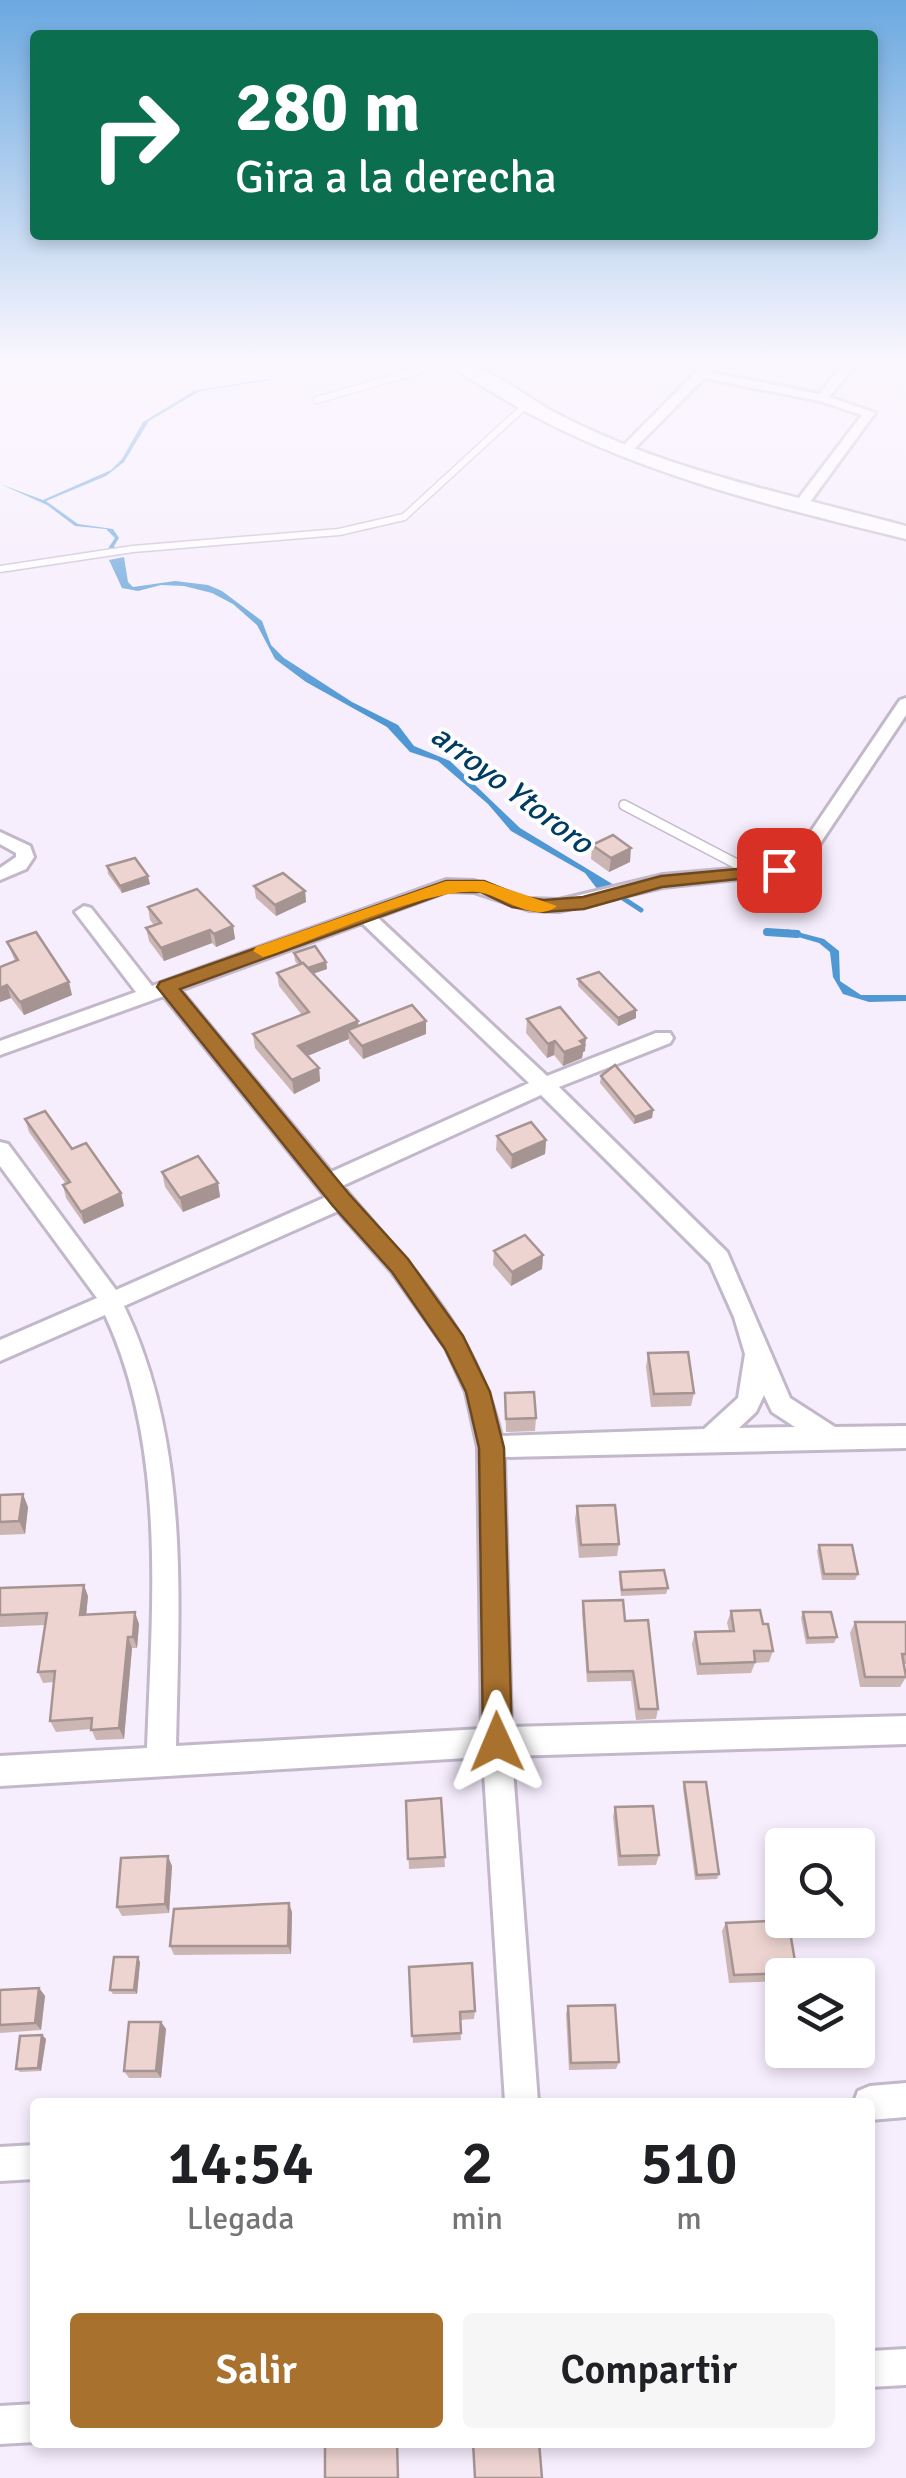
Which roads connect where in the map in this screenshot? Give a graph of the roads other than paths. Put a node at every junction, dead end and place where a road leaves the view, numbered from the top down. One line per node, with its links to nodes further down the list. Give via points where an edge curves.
1 (445, 480): 6 (lane, via 390,523)
2 (724, 480): 4 (main road)
3 (819, 480): 4 (street)
4 (802, 503): 5 (main road)
5 (906, 533)
6 (0, 569)
7 (906, 704): 10 (street, via 794,868)
8 (624, 804): 10 (lane)
9 (0, 837): 11 (street, via 25,857)
10 (752, 872): 13 (street, via 661,881 544,906 464,884)
11 (0, 875)
12 (84, 912): 14 (street)
13 (363, 914): 14 (street); 17 (street)
14 (157, 991): 16 (street); 19 (street)
15 (663, 1038): 17 (street)
16 (0, 1048)
17 (542, 1086): 19 (street); 22 (street, via 719,1258)
18 (0, 1150): 20 (street)
19 (334, 1192): 20 (street); 26 (street, via 400,1266 455,1343 478,1392)
20 (110, 1299): 21 (street); 29 (street, via 146,1387 161,1485)
21 (0, 1351)
22 (756, 1354): 23 (street, via 782,1406); 25 (street, via 747,1406)
23 (830, 1437): 24 (street); 25 (street)
24 (906, 1437)
25 (710, 1439): 26 (street)
26 (492, 1448): 28 (street)
27 (906, 1730): 28 (street)
28 (497, 1742): 29 (street); 31 (street)
29 (160, 1764): 30 (street)
30 (0, 1771)
31 (521, 2098)
32 (906, 2100): 33 (street)
33 (875, 2103)
34 (30, 2162): 35 (street)
35 (0, 2164)
36 (906, 2367): 37 (street)
37 (875, 2369)
38 (30, 2423): 39 (street)
39 (0, 2426)

